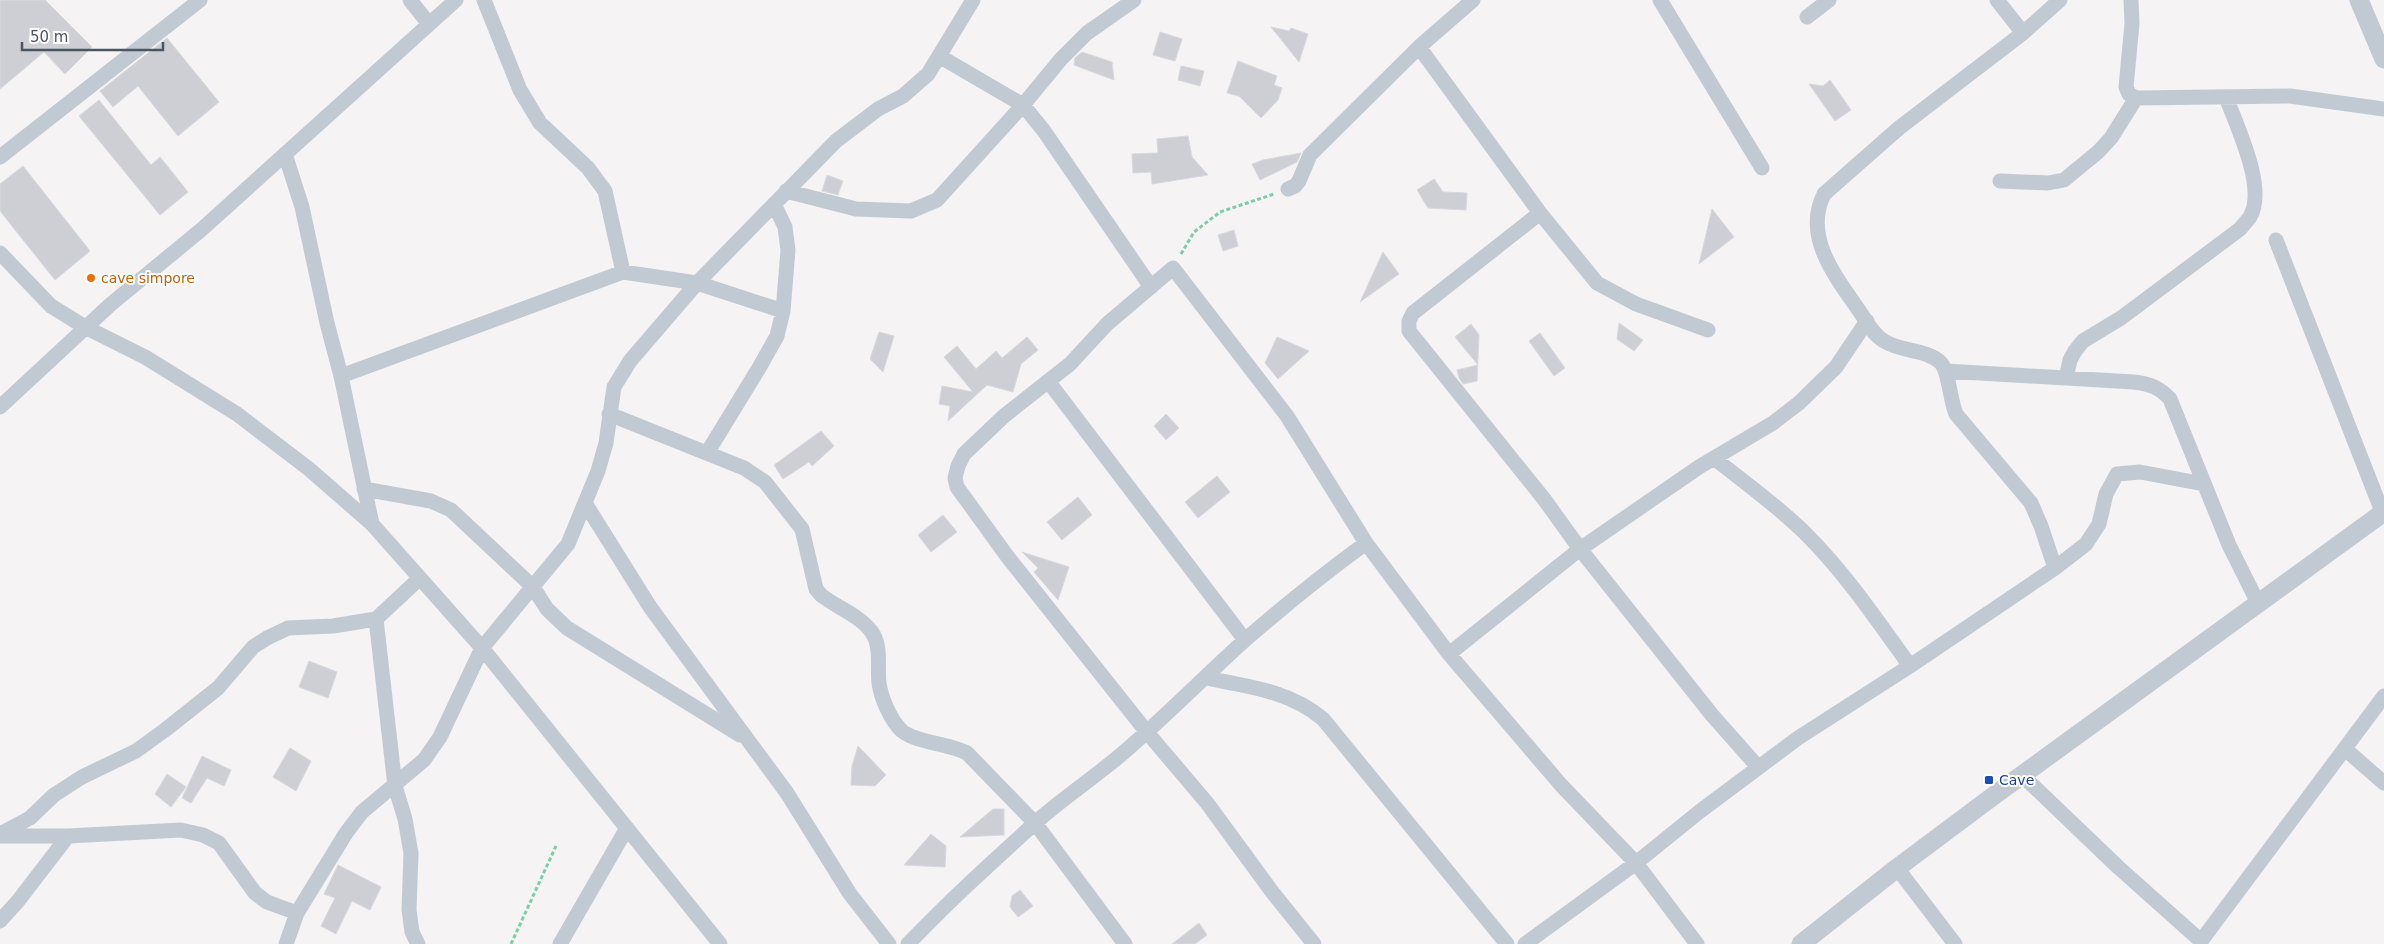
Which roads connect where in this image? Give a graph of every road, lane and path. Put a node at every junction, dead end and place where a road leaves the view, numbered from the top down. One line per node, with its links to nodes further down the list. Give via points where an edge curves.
1 (200, 0): 25 (street)
2 (410, 0): 15 (street)
3 (456, 0): 15 (street)
4 (484, 0): 35 (street, via 520,90 540,123 588,168 605,191)
5 (973, 0): 18 (street)
6 (1134, 0): 22 (street, via 1087,33)
7 (1473, 0): 17 (street)
8 (1660, 0): 26 (street)
9 (1829, 0): 14 (street)
10 (1997, 0): 16 (street)
11 (2060, 0): 16 (street)
12 (2130, 0): 21 (street, via 2132,24 2126,87)
13 (2359, 0): 19 (street)
14 (1807, 17)
15 (429, 24): 24 (street)
16 (2023, 33): 39 (street, via 1899,128 1824,194 1816,224 1823,253 1836,278)
17 (1419, 47): 28 (street, via 1310,155 1299,181); 31 (street)
18 (939, 56): 22 (street); 29 (street, via 928,74 903,96 836,141)
19 (2384, 58)
20 (2226, 97): 21 (street); 23 (street, via 2290,96); 44 (street, via 2253,176 2255,190 2250,216 2232,235 2121,318 2083,341 2072,355)
21 (2136, 98): 27 (street, via 2098,152 2064,180 2048,183)
22 (1023, 104): 29 (street, via 937,200 911,211 856,209); 37 (street)
23 (2384, 109)
24 (285, 154): 40 (street, via 201,230); 43 (street, via 302,207 326,323)
25 (0, 157)
26 (1762, 168)
27 (2000, 181)
28 (1288, 189): 34 (path, via 1220,212 1194,232)
29 (786, 190): 30 (street)
30 (774, 204): 36 (street); 38 (street, via 785,227 788,250)
31 (1540, 213): 41 (street, via 1598,283 1636,304); 56 (street, via 1413,313 1409,331 1544,499)
32 (2276, 240): 53 (street)
33 (0, 253): 40 (street, via 51,306)
34 (1173, 268): 37 (street); 55 (street, via 1287,416)
35 (623, 272): 36 (street); 43 (street)
36 (697, 283): 38 (street); 47 (street, via 630,361 614,387)
37 (1151, 287): 45 (street)
38 (782, 311): 48 (street, via 776,336 760,368)
39 (1867, 321): 42 (street, via 1874,334 1884,342 1929,356 1940,362); 49 (street, via 1836,367 1817,388 1773,424)
40 (85, 327): 46 (street); 54 (street, via 145,357 237,414 309,469)
41 (1708, 330)
42 (1946, 371): 44 (street); 57 (street, via 1956,414 2031,503)
43 (341, 376): 51 (street)
44 (2066, 378): 50 (street, via 2151,384 2162,390 2170,399)
45 (1048, 381): 62 (street); 68 (street, via 964,454 955,478 957,487 1007,556)
46 (0, 407)
47 (609, 414): 48 (street); 52 (street, via 606,443)
48 (707, 453): 75 (street, via 744,468 765,482 802,529 816,589 872,631 877,646 879,684 896,725 912,736 967,753)
49 (1714, 458): 56 (street); 65 (street, via 1807,534 1845,576)
50 (2204, 484): 57 (street, via 2140,472 2118,474 2106,494 2094,534); 60 (street)
51 (364, 489): 54 (street); 59 (street, via 431,501 451,510)
52 (585, 503): 59 (street, via 568,544); 69 (street, via 650,607)
53 (2383, 513): 60 (street)
54 (372, 524): 58 (street)
55 (1366, 543): 62 (street); 64 (street)
56 (1580, 549): 64 (street); 71 (street, via 1712,715)
57 (2055, 568): 65 (street)
58 (420, 578): 61 (street); 63 (street)
59 (532, 587): 63 (street); 69 (street, via 566,628)
60 (2259, 605): 72 (street)
61 (376, 619): 74 (street); 77 (street, via 288,628 267,638 252,647 218,688 191,711 136,751 82,777 30,818)
62 (1245, 640): 66 (street)
63 (482, 648): 74 (street, via 440,737 424,760); 76 (street)
64 (1449, 654): 80 (street, via 1561,785)
65 (1910, 666): 71 (street)
66 (1206, 678): 68 (street); 93 (street, via 1290,698 1309,707 1323,719)
67 (2384, 696): 70 (street)
68 (1146, 731): 75 (street, via 1087,784); 92 (street, via 1207,803)
69 (748, 739): 89 (street, via 787,793 850,894)
70 (2345, 749): 72 (street, via 2201,942); 73 (street)
71 (1758, 767): 80 (street)
72 (2023, 776): 81 (street)
73 (2384, 783)
74 (395, 786): 82 (street, via 362,812); 85 (street, via 411,853 409,910 412,932)
75 (1035, 823): 90 (street, via 952,898); 91 (street)
76 (627, 828): 87 (street); 88 (street)
77 (0, 835): 78 (street)
78 (68, 836): 82 (street, via 181,830 203,835 219,843 255,893 267,902); 83 (street)
79 (556, 846): 86 (path)
80 (1636, 863): 94 (street); 95 (street)
81 (1897, 868): 96 (street); 97 (street)
82 (297, 913): 84 (street)
83 (0, 921)
84 (286, 944)
85 (418, 944)
86 (510, 944)
87 (560, 944)
88 (720, 944)
89 (890, 944)
90 (908, 944)
91 (1126, 944)
92 (1314, 944)
93 (1507, 944)
94 (1525, 944)
95 (1697, 944)
96 (1801, 944)
97 (1956, 944)

